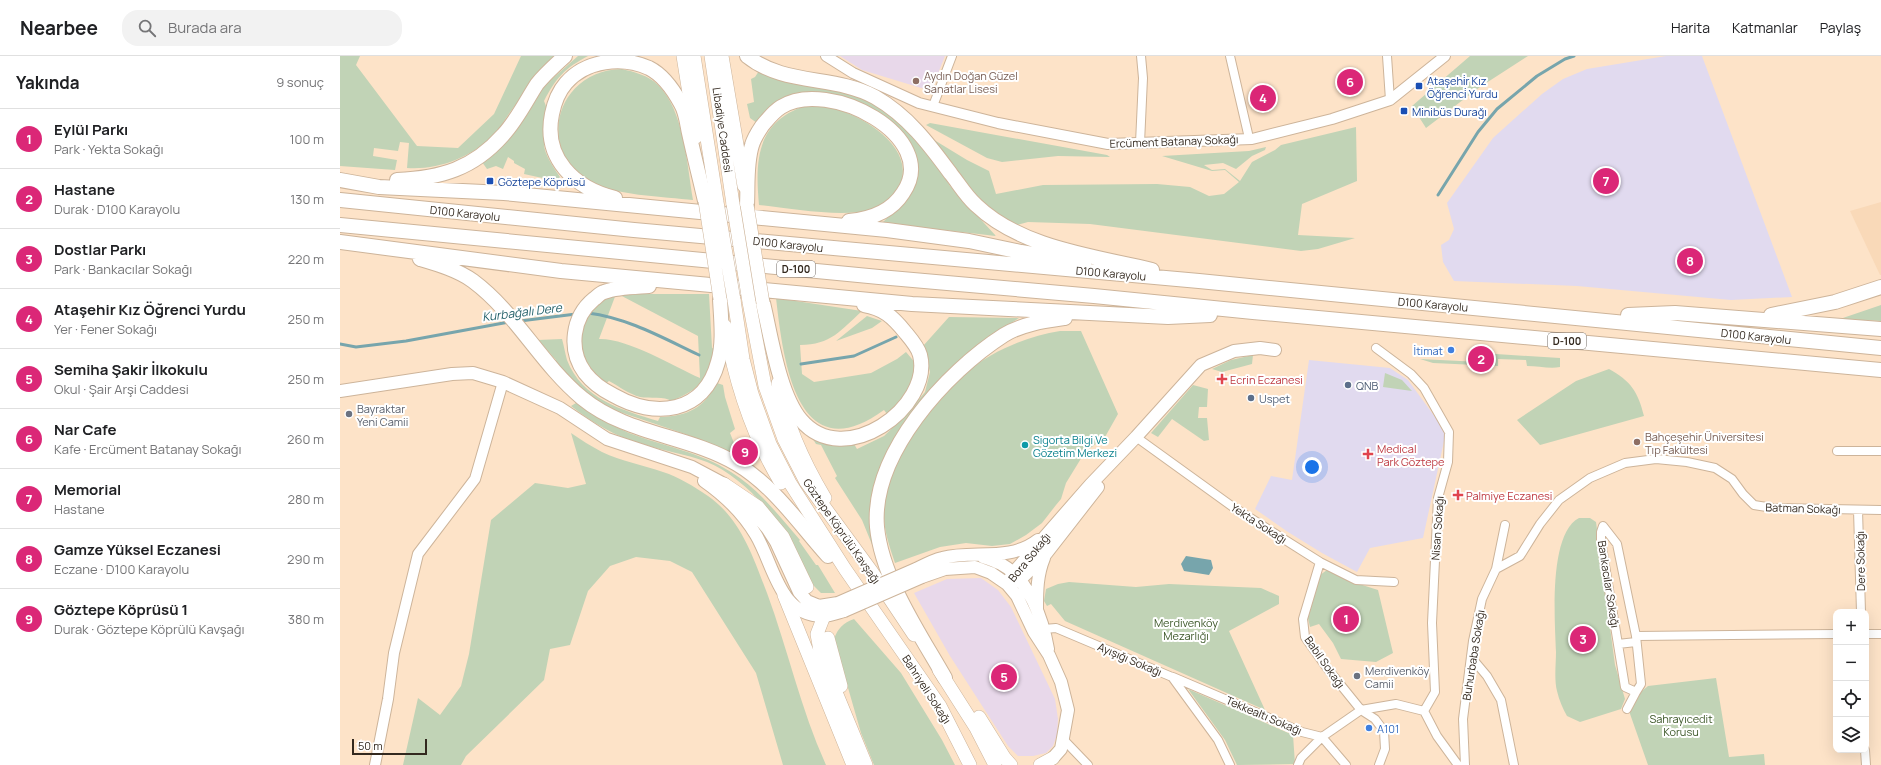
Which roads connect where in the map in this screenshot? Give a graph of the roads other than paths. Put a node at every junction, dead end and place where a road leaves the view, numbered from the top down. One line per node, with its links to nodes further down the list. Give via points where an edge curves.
1 (565, 56): 17 (highway, via 538,84 504,134 469,163 450,172 425,178)
2 (683, 56): 19 (main road)
3 (694, 56): 19 (main road, Libadiye Caddesi)
4 (711, 56): 31 (main road, Libadiye Caddesi, bridge, via 733,204)
5 (722, 56): 20 (main road)
6 (747, 56): 26 (highway, via 762,66 780,73 849,87 874,97 898,111 915,128 975,204 993,220 1017,233 1044,244)
7 (826, 56): 14 (street, Ercüment Batanay Sokağı, via 854,73 919,103)
8 (952, 56): 14 (street)
9 (1141, 56): 16 (street, via 1143,78)
10 (1230, 56): 15 (street)
11 (1388, 56): 13 (street)
12 (1445, 56): 13 (street, Ercüment Batanay Sokağı)
13 (1390, 100): 15 (street, Ercüment Batanay Sokağı, via 1332,118)
14 (933, 106): 16 (street, Ercüment Batanay Sokağı, via 998,123 1108,144)
15 (1249, 138): 16 (street, Ercüment Batanay Sokağı)
16 (1140, 143)
17 (340, 179): 21 (highway, via 379,187)
18 (340, 200): 26 (highway, D100 Karayolu / D-100, via 634,230)
19 (711, 202): 21 (highway, via 682,105 670,87 650,69 637,64 622,61 604,62 589,67 576,74 558,97 550,123 554,152 568,173 580,184 606,196); 30 (main road, bridge)
20 (747, 205): 22 (highway, via 748,159 752,143 769,116 780,107 803,98 834,100 865,112 899,138 906,149 911,176 907,188 892,208 864,220); 31 (main road, bridge)
21 (646, 206): 22 (highway)
22 (824, 224): 26 (highway, via 969,241)
23 (340, 225): 32 (highway, D100 Karayolu / D-100)
24 (341, 242): 25 (highway)
25 (367, 245): 27 (highway, via 561,271); 55 (highway, via 430,262 472,280 498,302 563,382 584,399 604,413 638,428 700,448 743,468 781,502)
26 (1199, 281): 34 (highway, D100 Karayolu / D-100)
27 (693, 282): 29 (highway); 37 (highway, via 624,287 602,292 584,309 574,335 575,348 585,372 595,383 630,404 641,408 665,410 685,404 701,394 709,383)
28 (1881, 287): 35 (highway, via 1808,308)
29 (800, 293): 31 (highway, via 876,307 889,314 899,324 920,353 919,382 910,397 901,410 876,430 862,437 846,440 826,437 801,420 788,400); 33 (highway, via 912,304)
30 (727, 299): 37 (highway); 67 (main road, Göztepe Köprülü Kavşağı, via 752,394 770,444 790,483)
31 (756, 302): 79 (main road, Göztepe Köprülü Kavşağı, via 765,386 784,439 806,482)
32 (1253, 312): 33 (highway, via 1168,317); 41 (highway, D100 Karayolu / D-100)
33 (1092, 314): 79 (highway, via 1027,325 1005,335 964,365 923,408 904,436 885,476 878,502 877,527 882,552 892,581)
34 (1577, 318): 35 (highway, via 1675,314); 39 (highway, D100 Karayolu / D-100)
35 (1753, 318): 36 (highway)
36 (1881, 329)
37 (725, 347): 55 (main road, via 744,405 769,464)
38 (1376, 348): 83 (street, Nisan Sokağı, via 1411,374 1424,388 1449,432 1448,462 1438,498 1432,624 1435,692)
39 (1881, 348)
40 (1275, 350): 44 (main road, Bora Sokağı, via 1260,348 1234,351 1201,365)
41 (1881, 370)
42 (503, 382): 43 (main road, via 473,374 452,374); 47 (main road, via 560,408 607,439); 90 (street, via 475,479 418,554 394,653)
43 (340, 391)
44 (1136, 437): 52 (main road, Bora Sokağı); 54 (main road, Bora Sokağı); 56 (street, Yekta Sokağı, via 1234,507)
45 (1837, 451): 46 (street)
46 (1881, 451)
47 (653, 455): 48 (main road, via 692,467); 63 (main road, via 690,471 720,492 736,509 757,536)
48 (724, 484): 62 (main road, via 758,507 783,537); 64 (main road, via 744,501 767,528 799,592 807,601 819,606)
49 (1858, 510): 50 (street, Batman Sokağı); 57 (street, Batman Sokağı, via 1774,508 1754,505 1732,479 1715,468 1687,462 1656,460 1625,463 1590,478 1559,500 1520,556); 65 (street, Dere Sokağı)
50 (1881, 510)
51 (1505, 525): 57 (street, Buhurbaba Sokağı)
52 (1051, 529): 53 (main road, via 1030,545 1014,551); 59 (main road, Bora Sokağı)
53 (980, 555): 58 (main road, via 941,558); 59 (main road, via 1001,564)
54 (1045, 555): 59 (main road, Bora Sokağı); 66 (main road, via 1039,570)
55 (828, 556): 67 (main road)
56 (1320, 562): 60 (street, Yekta Sokağı, via 1356,580); 81 (street, Babil Sokağı, via 1303,619 1305,637)
57 (1496, 569): 77 (street, Buhurbaba Sokağı, via 1482,599 1476,620)
58 (919, 573): 61 (main road, via 975,567 991,573); 64 (main road, bridge)
59 (1017, 577): 61 (main road, Bora Sokağı); 66 (main road)
60 (1394, 582)
61 (1006, 584): 76 (main road, via 1016,596)
62 (807, 587)
63 (784, 595): 68 (main road, via 796,609 810,615); 89 (main road)
64 (841, 607): 68 (main road)
65 (1861, 609)
66 (1037, 610): 69 (main road)
67 (878, 615): 86 (main road, Bahriyeli Sokağı, via 940,706)
68 (824, 616): 89 (main road, via 816,634 821,656)
69 (1050, 628): 76 (main road); 78 (street, Ayışığı Sokağı)
70 (1833, 634): 74 (street, Bankacılar Sokağı)
71 (1869, 634): 72 (street)
72 (1881, 634)
73 (828, 638): 89 (main road)
74 (1636, 639): 75 (street); 75 (street, Bankacılar Sokağı, via 1617,544 1603,526 1601,541); 80 (street, Bankacılar Sokağı, via 1641,684)
75 (1618, 644): 80 (street, Bankacılar Sokağı, via 1625,687)
76 (1049, 655): 85 (main road, via 1061,682 1068,710)
77 (1471, 657): 102 (street, Buhurbaba Sokağı, via 1463,719); 103 (street, via 1488,676 1501,700)
78 (1172, 677): 84 (street, Tekkealtı Sokağı, via 1302,732); 97 (street, Ayışığı Sokağı, via 1218,740)
79 (945, 678): 93 (main road); 94 (main road, via 979,716)
80 (1636, 692): 82 (street)
81 (1361, 710): 83 (street, via 1396,704); 84 (street); 100 (street, Babil Sokağı, via 1375,719 1384,731 1385,749)
82 (1627, 710)
83 (1424, 711): 101 (street, via 1437,736)
84 (1322, 737): 98 (street, via 1301,758); 99 (street)
85 (1062, 738): 88 (main road, via 1060,749); 96 (street)
86 (960, 744): 91 (main road); 92 (main road, Bahriyeli Sokağı)
87 (1865, 753): 104 (street)
88 (1050, 761): 95 (main road)
89 (861, 764)
90 (375, 765)
91 (966, 765)
92 (970, 765)
93 (995, 765)
94 (1011, 765)
95 (1040, 765)
96 (1088, 765)
97 (1230, 765)
98 (1298, 765)
99 (1346, 765)
100 (1379, 765)
101 (1458, 765)
102 (1464, 765)
103 (1514, 765)
104 (1866, 765)

